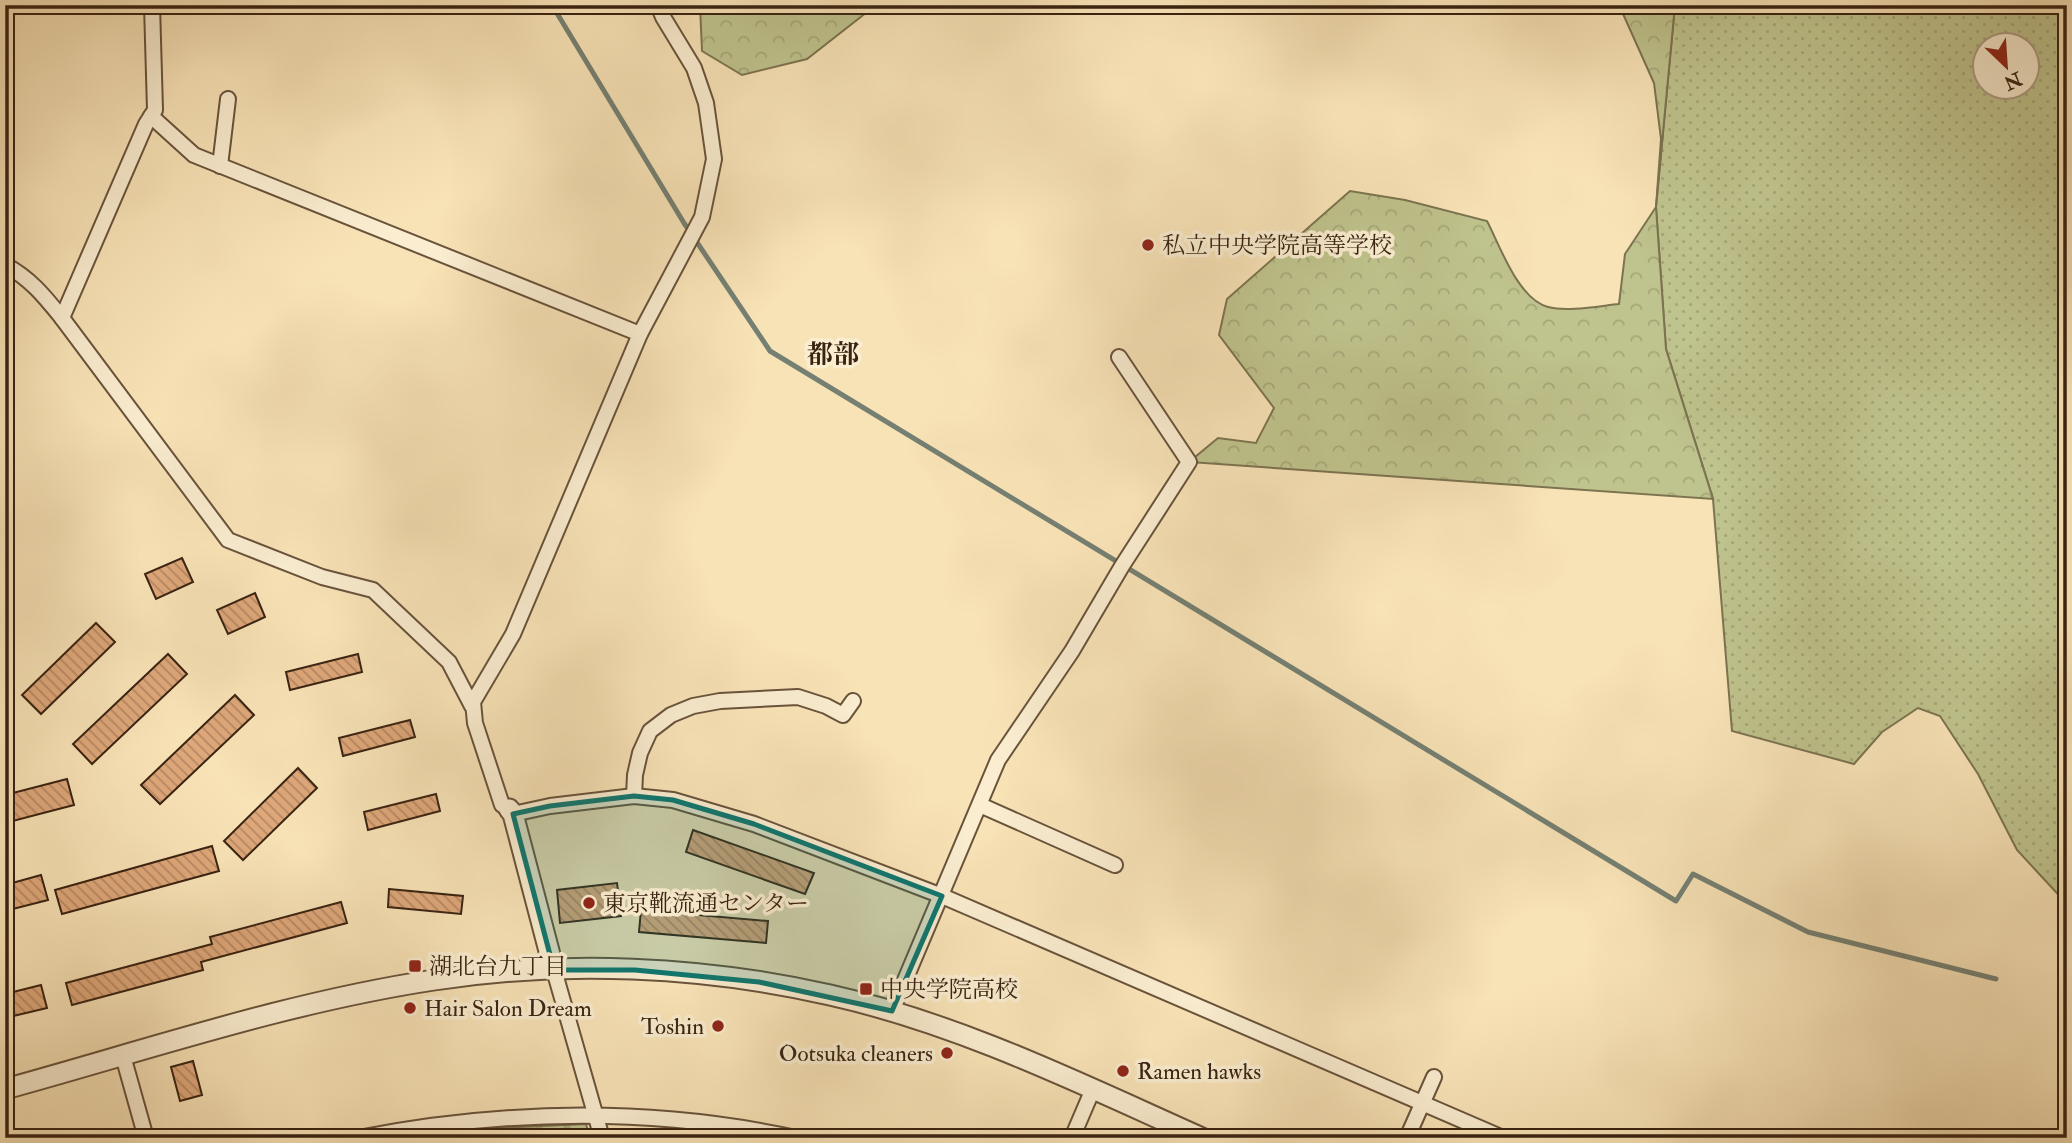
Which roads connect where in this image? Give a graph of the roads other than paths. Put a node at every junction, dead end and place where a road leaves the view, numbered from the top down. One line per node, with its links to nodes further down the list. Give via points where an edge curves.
1 (152, 5): 4 (street, via 155,110)
2 (658, 5): 8 (street, via 694,68 706,103 714,159 702,217)
3 (228, 99): 5 (street)
4 (151, 117): 5 (street, via 194,155); 7 (street)
5 (220, 166): 8 (street)
6 (5, 265): 7 (street, via 36,286)
7 (62, 318): 11 (street, via 228,540 322,578 373,590 449,662)
8 (640, 334): 11 (street, via 513,634)
9 (1119, 357): 13 (street, via 1189,461 1072,651 998,760)
10 (853, 701): 12 (street, via 843,715 798,697 720,701 671,715 650,731 640,753)
11 (472, 706): 14 (street, via 502,805)
12 (634, 796): 14 (street); 16 (street, via 673,800 754,824)
13 (980, 805): 15 (street); 16 (street)
14 (511, 811): 17 (street)
15 (1115, 865)
16 (942, 896): 18 (street); 23 (street)
17 (554, 970): 18 (street, via 635,970 725,978 830,995); 19 (street, via 391,987); 24 (street)
18 (892, 1011): 22 (street, via 993,1046)
19 (123, 1056): 21 (street); 26 (street)
20 (1434, 1077): 23 (street)
21 (5, 1089)
22 (1093, 1090): 30 (street); 31 (street)
23 (1422, 1102): 32 (street); 33 (street)
24 (595, 1115): 25 (street); 27 (street, via 491,1121); 28 (street)
25 (726, 1131): 29 (street)
26 (146, 1138)
27 (358, 1138)
28 (602, 1138)
29 (796, 1138)
30 (1072, 1138)
31 (1202, 1138)
32 (1407, 1138)
33 (1503, 1138)

